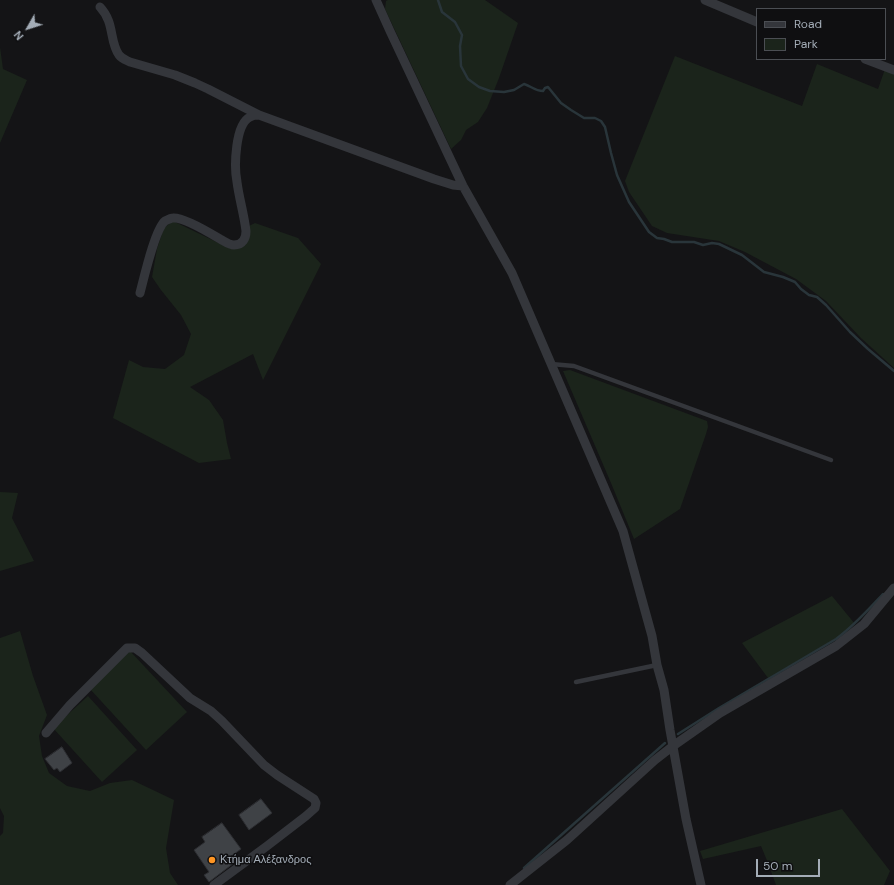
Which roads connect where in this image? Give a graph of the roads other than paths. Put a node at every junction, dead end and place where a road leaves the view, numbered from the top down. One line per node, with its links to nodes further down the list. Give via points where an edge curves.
1 (376, 0): 8 (street)
2 (705, 0): 4 (street)
3 (100, 7): 7 (street, via 108,19 116,49 124,59 195,83)
4 (756, 22)
5 (868, 60): 6 (street)
6 (894, 70)
7 (259, 115): 8 (street, via 415,172); 9 (street, via 246,120 241,130 237,151 236,180 246,238 240,244 233,245 195,225 178,219 165,220 155,238)
8 (463, 186): 10 (street, via 512,273)
9 (140, 293)
10 (551, 364): 11 (lane, via 574,366); 13 (street, via 623,531 652,636)
11 (831, 460)
12 (894, 588): 16 (street, via 864,624 836,646 720,713)
13 (657, 665): 14 (lane); 16 (street, via 664,690)
14 (576, 682)
15 (46, 734): 17 (street, via 70,705 127,648 135,648 190,698 211,711 264,765 314,799 315,808 306,816)
16 (673, 746): 18 (street, via 567,840); 19 (street)
17 (214, 885)
18 (510, 885)
19 (701, 885)

